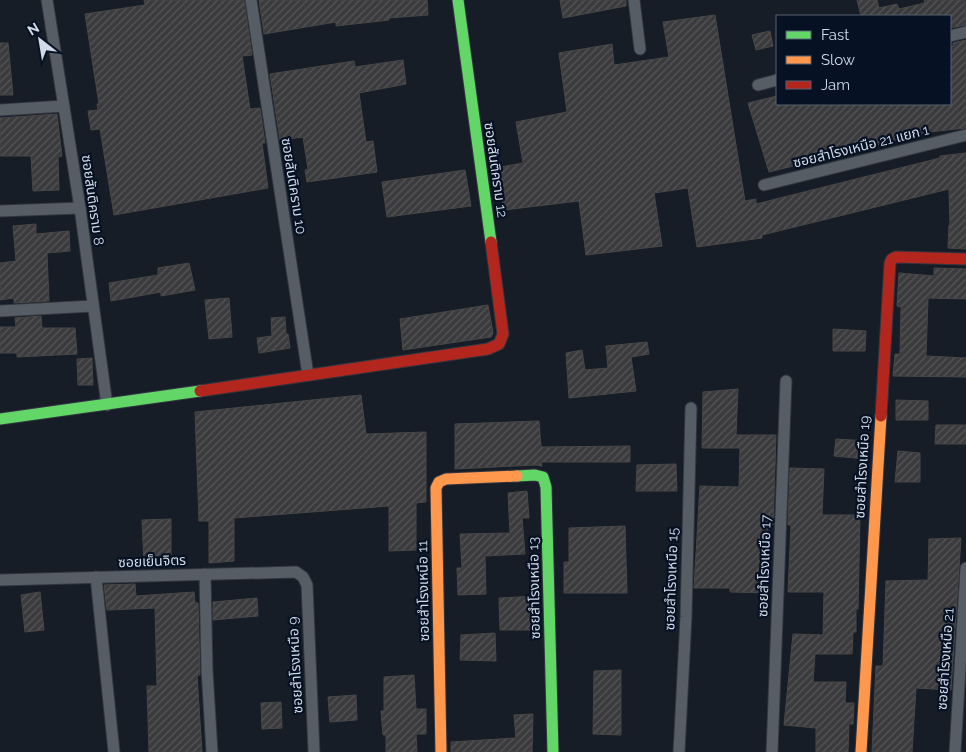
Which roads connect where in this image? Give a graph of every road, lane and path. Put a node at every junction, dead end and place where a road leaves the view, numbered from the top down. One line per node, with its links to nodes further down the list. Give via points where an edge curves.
1 (48, 0): 10 (street, ซอยสันติคราม 8)
2 (251, 0): 19 (street, ซอยสันติคราม 10)
3 (458, 0): 19 (street, ซอยสันติคราม 12, via 503,334 500,344 488,349)
4 (634, 0): 7 (street)
5 (966, 32): 6 (street)
6 (951, 36)
7 (640, 49)
8 (776, 80): 9 (street)
9 (758, 84)
10 (64, 106): 11 (street); 14 (street, ซอยสันติคราม 8)
11 (0, 110)
12 (966, 135): 13 (street, ซอยสำโรงเหนือ 21 แยก 1)
13 (764, 185)
14 (80, 208): 15 (street); 17 (street, ซอยสันติคราม 8)
15 (0, 211)
16 (966, 259): 37 (street, ซอยสำโรงเหนือ 19, via 896,257 890,263)
17 (93, 306): 18 (street); 21 (street, ซอยสันติคราม 8)
18 (0, 311)
19 (308, 376): 21 (street)
20 (786, 381): 36 (street, ซอยสำโรงเหนือ 17)
21 (106, 405): 23 (street)
22 (691, 408): 35 (street, ซอยสำโรงเหนือ 15)
23 (0, 419)
24 (490, 477): 33 (street, ซอยสำโรงเหนือ 11, via 446,479 436,488); 34 (street, ซอยสำโรงเหนือ 13, via 535,474 543,477 546,487)
25 (966, 568): 38 (street, ซอยสำโรงเหนือ 21)
26 (205, 574): 27 (street, ซอยเย็นจิตร); 28 (street, ซอยเย็นจิตร, via 296,572); 31 (street)
27 (96, 577): 29 (street, ซอยเย็นจิตร); 30 (street)
28 (303, 577): 32 (street, ซอยสำโรงเหนือ 9, via 307,585)
29 (0, 580)
30 (114, 752)
31 (212, 752)
32 (314, 752)
33 (441, 752)
34 (553, 752)
35 (679, 752)
36 (772, 752)
37 (861, 752)
38 (955, 752)

